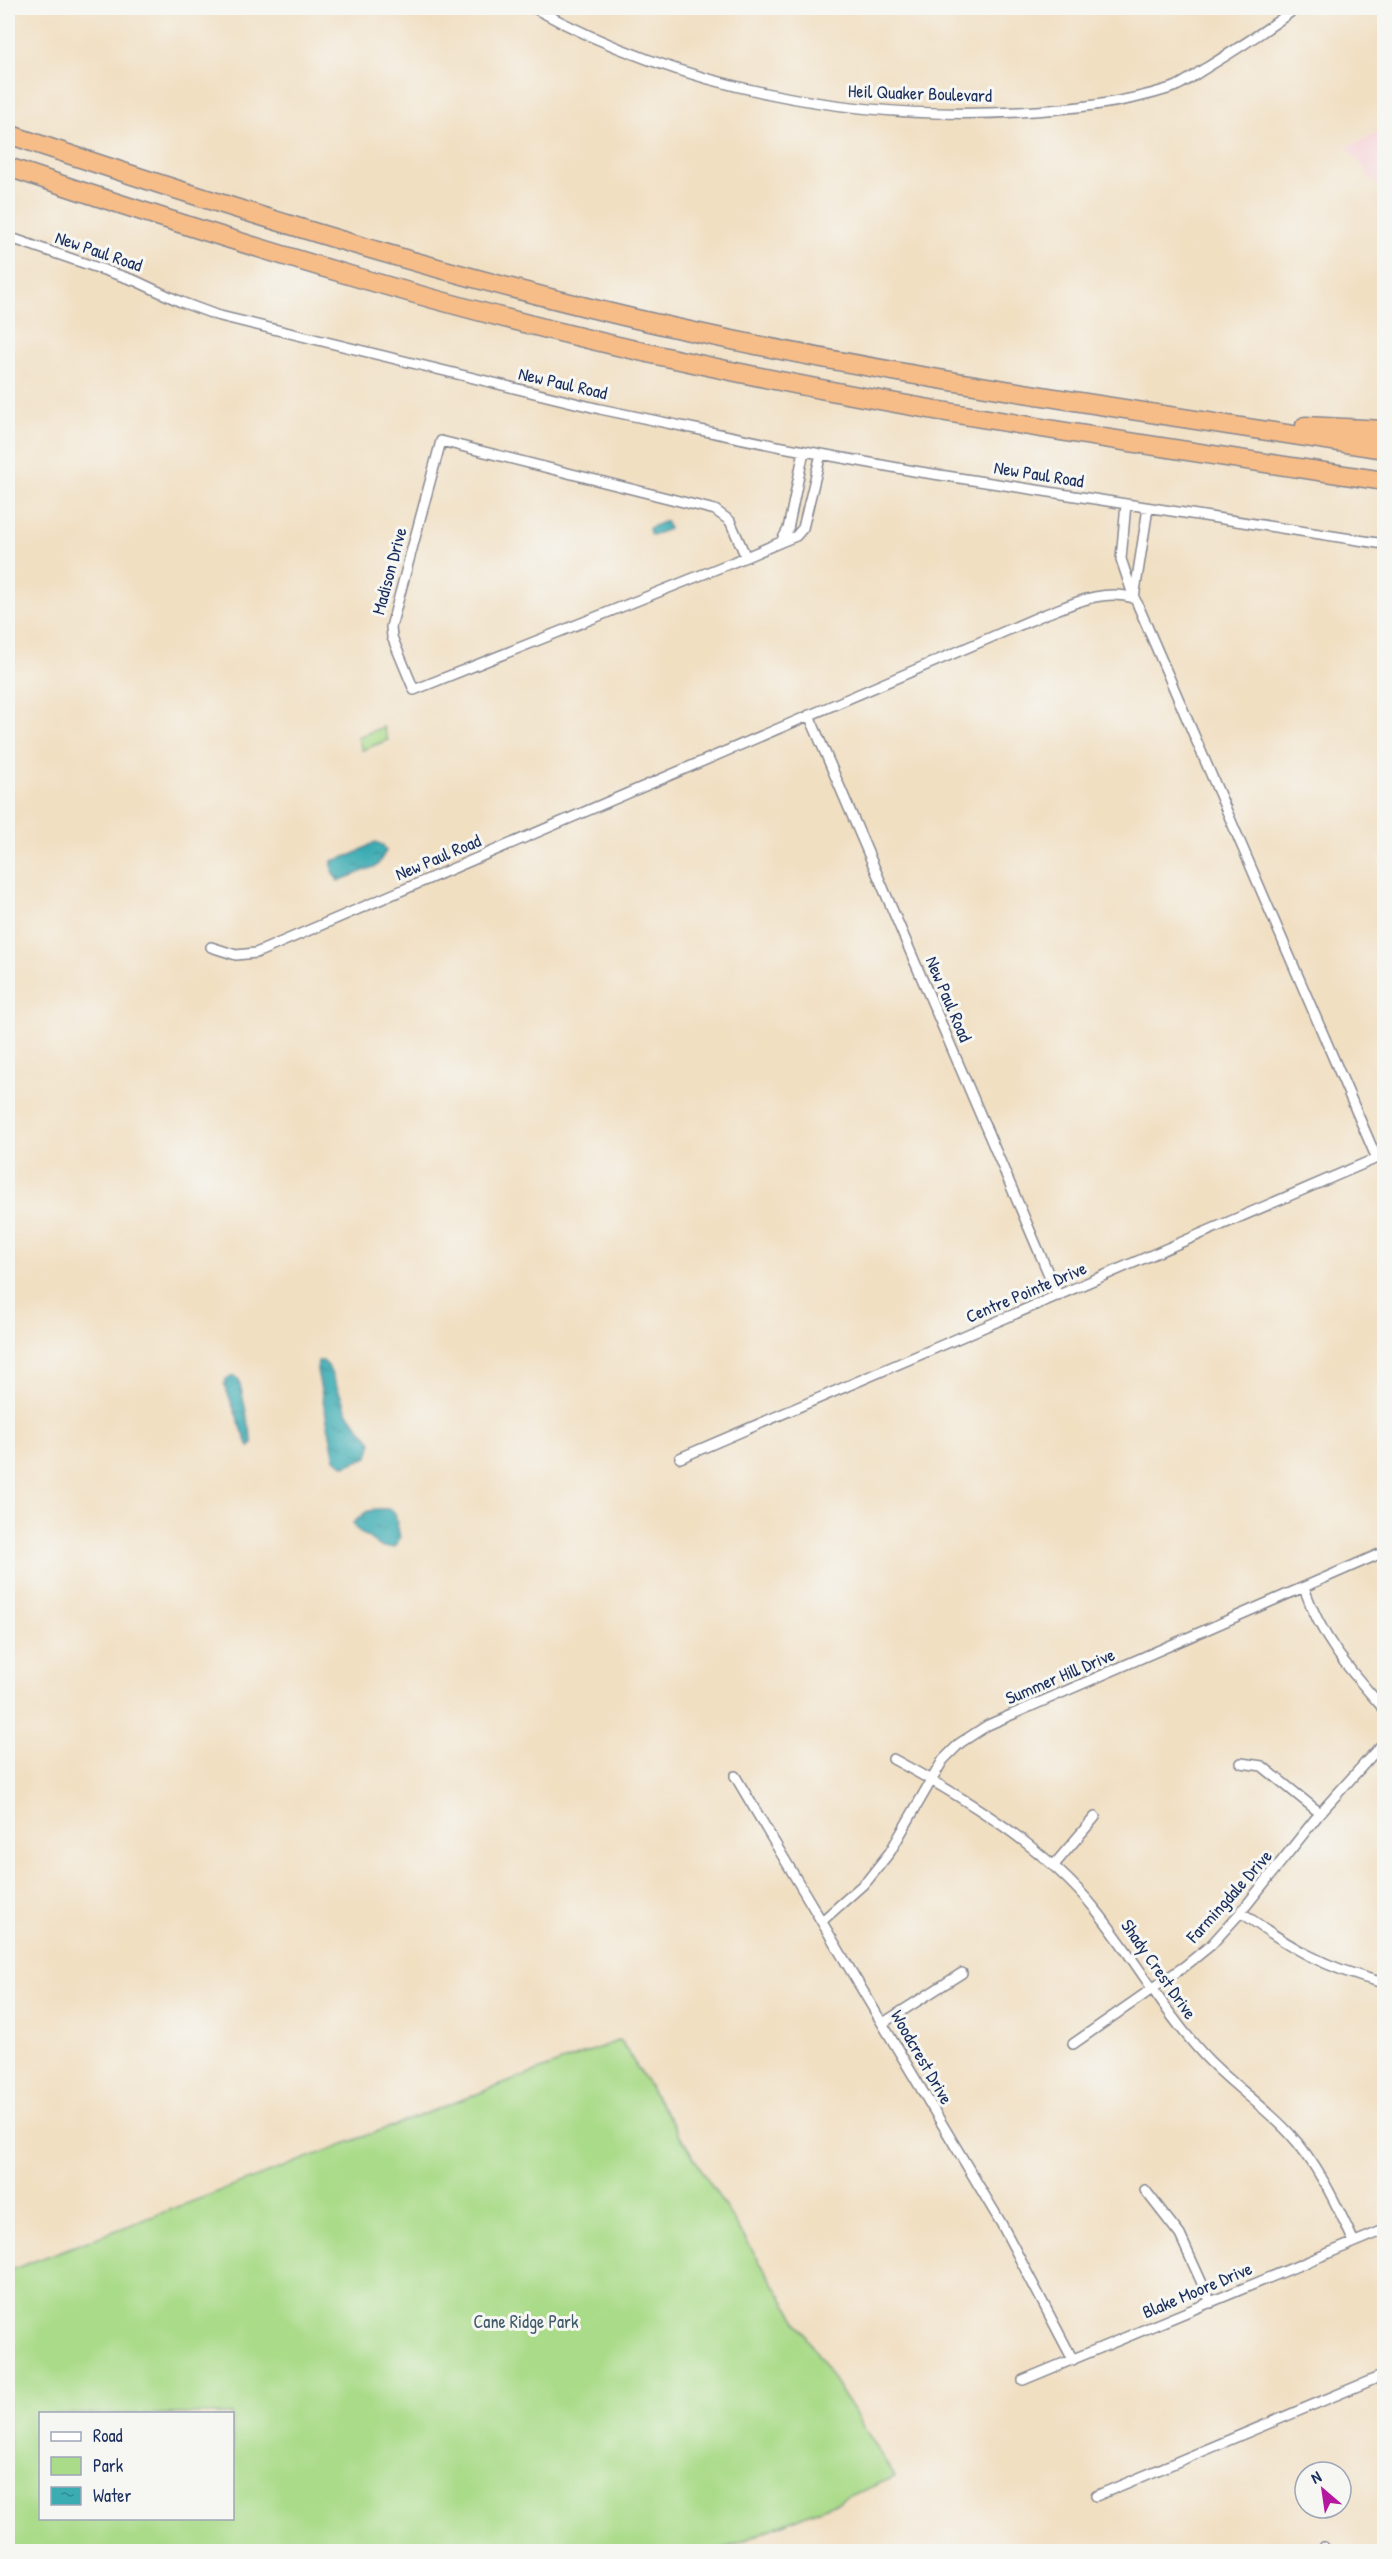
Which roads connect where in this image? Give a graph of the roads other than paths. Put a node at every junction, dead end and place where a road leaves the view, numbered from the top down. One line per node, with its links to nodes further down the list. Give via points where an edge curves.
1 (534, 8): 2 (street, Heil Quaker Boulevard, via 571,28 657,63 747,91 855,109 970,114 1077,108 1173,88 1265,32)
2 (1296, 8)
3 (8, 134): 6 (highway, via 239,211 386,255 589,308 948,380)
4 (8, 167): 11 (highway, via 321,269 588,339 850,395)
5 (8, 237): 9 (street, New Paul Road, via 136,281 216,315 600,409)
6 (1196, 419): 7 (highway); 8 (highway)
7 (1384, 430)
8 (1384, 449)
9 (804, 451): 10 (street, New Paul Road); 12 (street)
10 (821, 454): 13 (street, Madison Drive); 14 (street, New Paul Road)
11 (1384, 481)
12 (796, 493): 13 (street); 16 (street)
13 (811, 496): 16 (street, Madison Drive, via 803,528)
14 (1126, 504): 15 (street, New Paul Road); 19 (street, via 1121,559)
15 (1148, 507): 17 (street, New Paul Road); 19 (street)
16 (781, 543): 18 (street, Madison Drive)
17 (1384, 544)
18 (746, 557): 18 (street, Madison Drive, via 414,690 392,637 391,627 441,441 715,510 730,521)
19 (1134, 598): 20 (street, New Paul Road, via 1106,594 1043,615); 22 (street)
20 (808, 715): 21 (street, New Paul Road, via 256,953 230,954); 23 (street, New Paul Road)
21 (211, 947)
22 (1381, 1157): 23 (street, Centre Pointe Drive)
23 (1058, 1296): 24 (street, Centre Pointe Drive)
24 (680, 1458)
25 (1384, 1552): 26 (street, Summer Hill Drive)
26 (1304, 1588): 27 (street, via 1332,1649); 32 (street, Summer Hill Drive, via 988,1725 960,1743)
27 (1384, 1709)
28 (1384, 1742): 33 (street, Farmingdale Drive)
29 (892, 1759): 32 (street, Shady Crest Drive)
30 (1241, 1762): 33 (street, via 1262,1766)
31 (735, 1776): 37 (street, Woodcrest Drive)
32 (930, 1779): 35 (street, Shady Crest Drive); 37 (street, Summer Hill Drive, via 884,1859 860,1889)
33 (1320, 1813): 36 (street, Farmingdale Drive)
34 (1095, 1816): 35 (street)
35 (1054, 1865): 40 (street, Shady Crest Drive, via 1096,1910)
36 (1241, 1912): 39 (street, via 1316,1961); 40 (street, Farmingdale Drive, via 1210,1944)
37 (822, 1921): 41 (street, Woodcrest Drive)
38 (962, 1973): 41 (street)
39 (1384, 1983)
40 (1153, 1988): 42 (street, Farmingdale Drive); 45 (street, Shady Crest Drive, via 1202,2054 1289,2134 1330,2192)
41 (883, 2023): 47 (street, Woodcrest Drive, via 1000,2223)
42 (1073, 2044)
43 (1145, 2190): 46 (street, via 1180,2235)
44 (1384, 2230): 45 (street, Blake Moore Drive)
45 (1354, 2242): 46 (street, Blake Moore Drive)
46 (1211, 2303): 47 (street, Blake Moore Drive)
47 (1073, 2360): 49 (street, Blake Moore Drive)
48 (1384, 2375): 50 (street)
49 (1023, 2380)
50 (1096, 2496)

